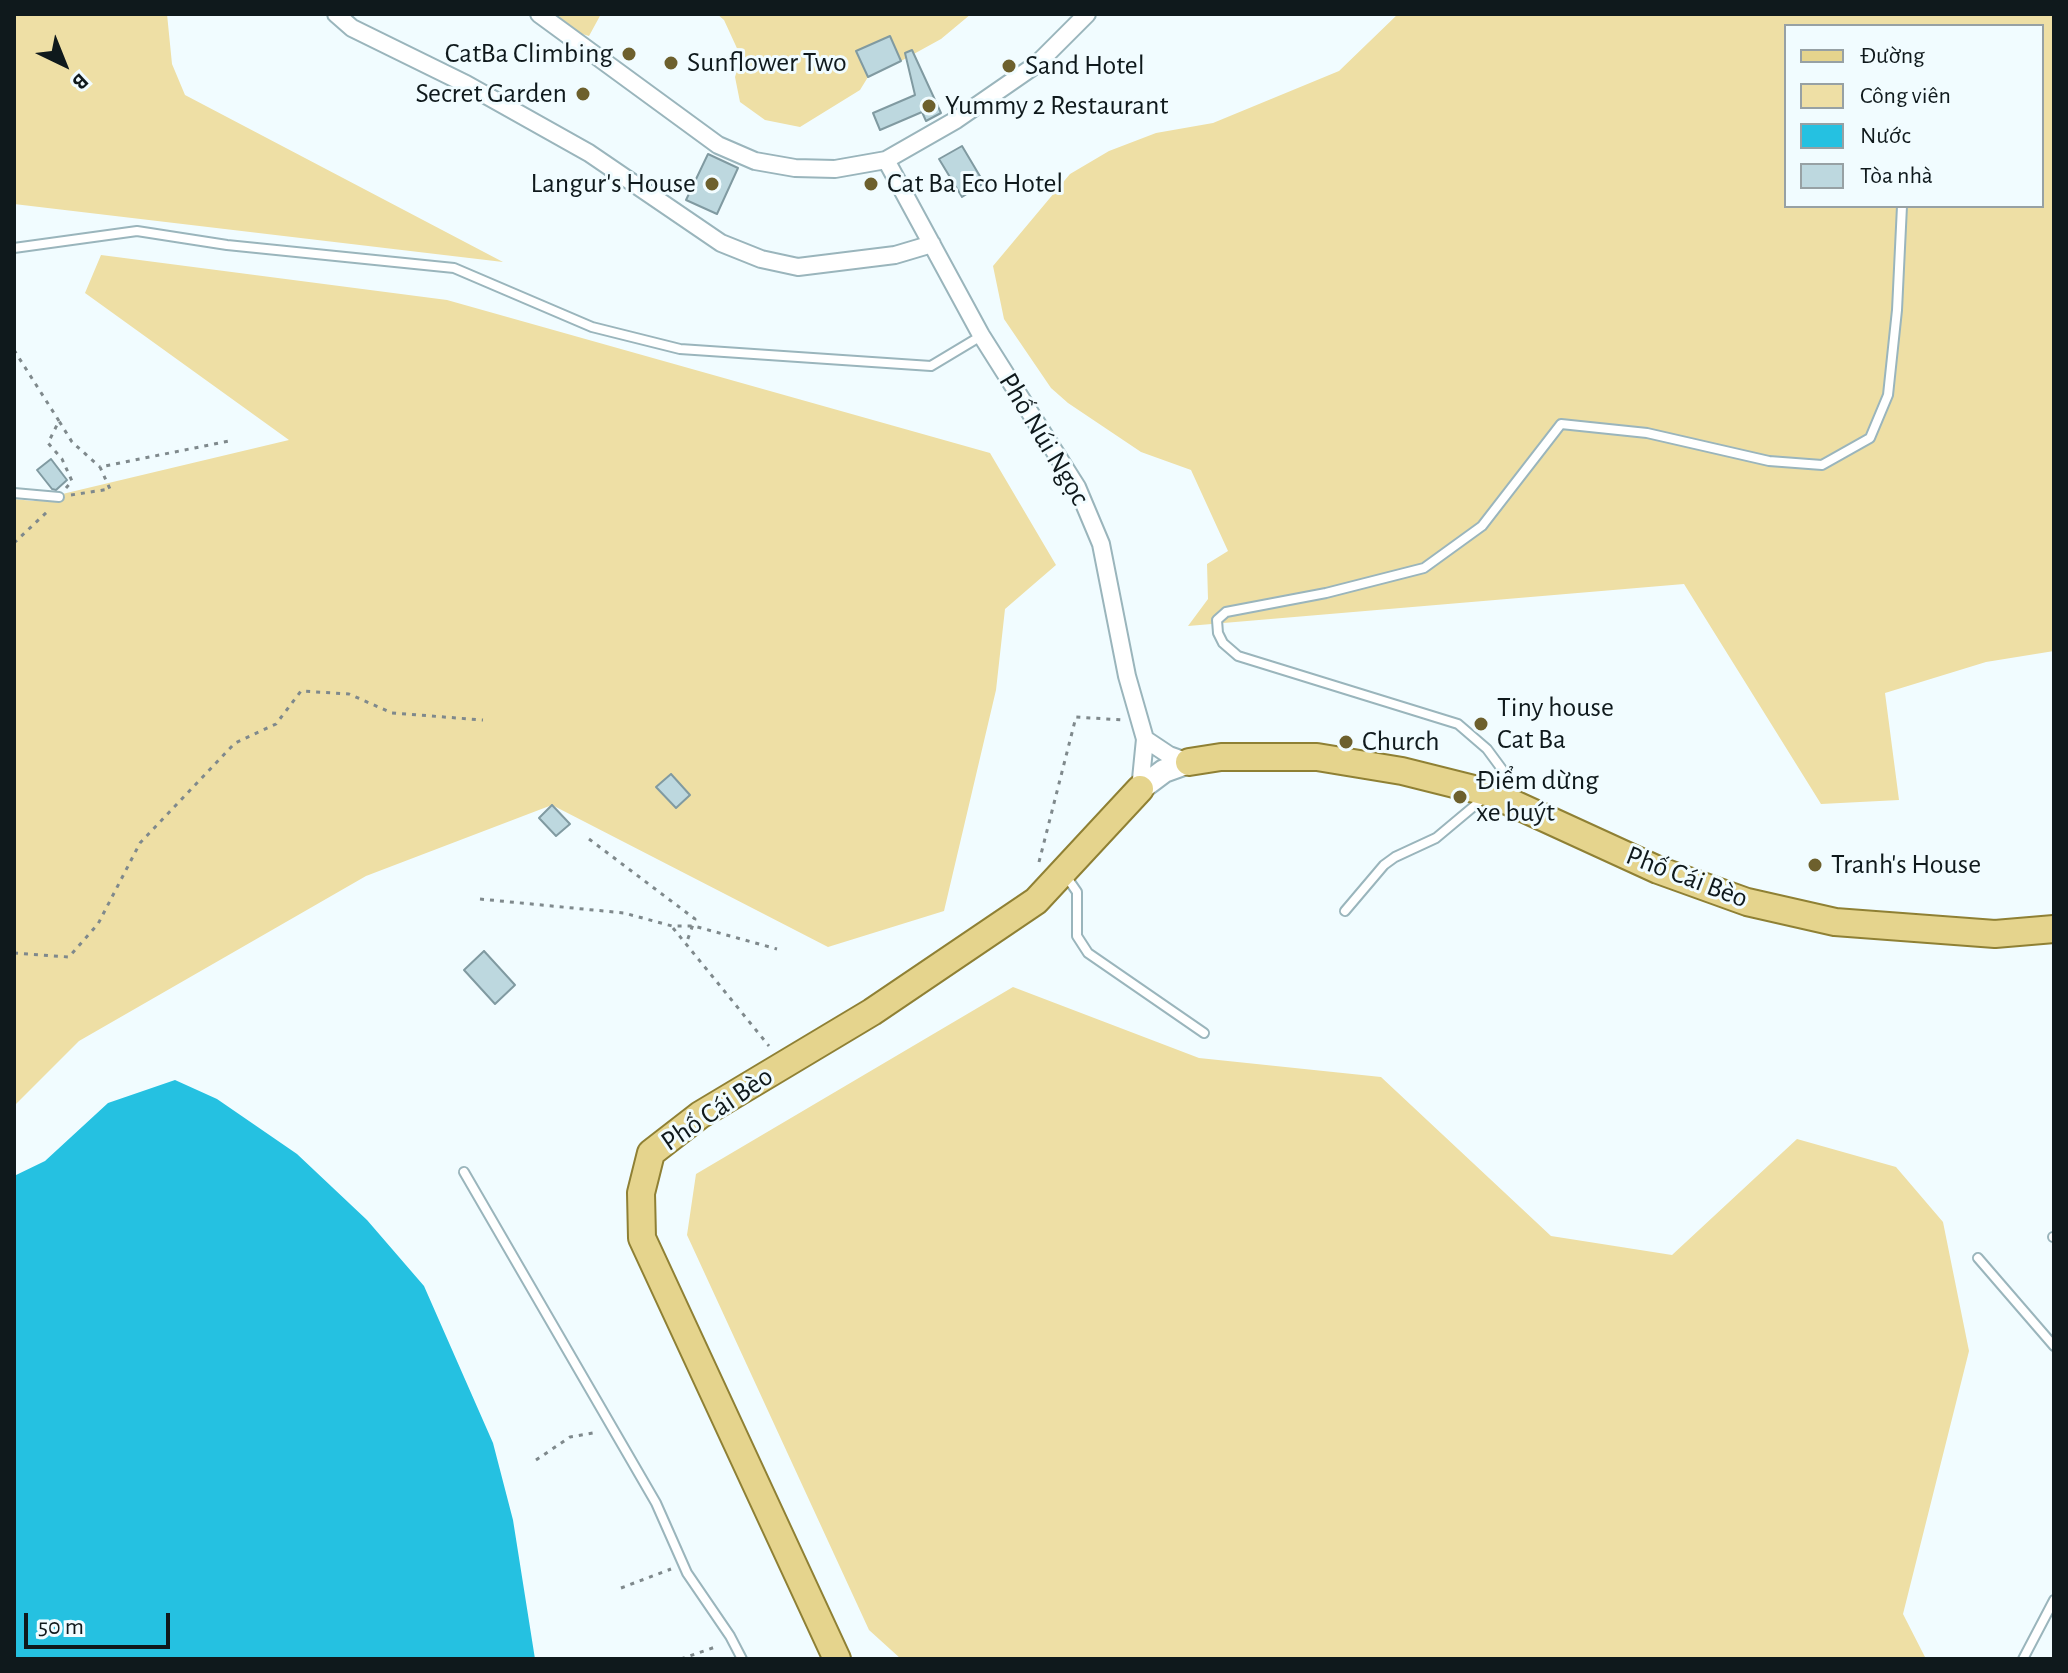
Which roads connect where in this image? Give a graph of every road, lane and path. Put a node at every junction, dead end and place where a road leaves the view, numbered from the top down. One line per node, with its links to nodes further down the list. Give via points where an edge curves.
1 (336, 14): 6 (street, via 352,28 589,153 721,243 761,259 798,267 895,255)
2 (539, 14): 4 (street, via 718,145 755,161 835,169)
3 (1087, 14): 4 (street, via 1037,64)
4 (886, 160): 6 (street, Phố Núi Ngọc)
5 (1902, 208): 22 (lane, via 1888,395 1870,438 1822,465 1769,461 1647,433 1561,424 1482,526 1424,568 1226,612 1217,620 1223,643 1238,656 1458,724 1487,749)
6 (932, 244): 8 (street, Phố Núi Ngọc)
7 (14, 248): 8 (lane, via 137,231 454,268 592,327 680,349 931,366)
8 (981, 335): 17 (street, Phố Núi Ngọc, via 1077,487 1101,544)
9 (14, 350): 10 (path)
10 (59, 421): 12 (path, via 72,442); 14 (path, via 48,443 72,481)
11 (229, 441): 12 (path)
12 (100, 467): 14 (path, via 110,489)
13 (14, 493): 14 (lane)
14 (59, 497): 15 (path)
15 (14, 543)
16 (483, 720): 33 (path, via 392,713 349,694 301,691 276,724 235,743 140,843 98,924 69,957)
17 (1140, 721): 18 (street, Phố Núi Ngọc); 26 (path, via 1076,717 1040,857)
18 (1145, 739): 19 (street); 20 (street)
19 (1189, 762): 20 (main road, Phố Cái Bèo, via 1164,771); 21 (main road, Phố Cái Bèo, via 1317,757)
20 (1140, 789): 24 (main road, Phố Cái Bèo)
21 (1490, 793): 22 (main road, Phố Cái Bèo); 27 (lane, via 1436,838 1384,865)
22 (1520, 806): 30 (main road, Phố Cái Bèo, via 1658,870 1805,916 1995,934)
23 (589, 839): 29 (path, via 695,919)
24 (1063, 872): 26 (main road, Phố Cái Bèo); 34 (lane, via 1077,892 1077,936 1088,953)
25 (480, 899): 28 (path, via 624,913)
26 (1036, 901): 35 (main road, Phố Cái Bèo, via 872,1012)
27 (1345, 911)
28 (672, 926): 29 (path); 31 (path)
29 (694, 926): 31 (path); 32 (path)
30 (2054, 929)
31 (686, 944): 35 (path)
32 (777, 949)
33 (14, 953)
34 (1204, 1033)
35 (784, 1064): 47 (main road, Phố Cái Bèo, via 700,1115 651,1153 641,1193 642,1238)
36 (464, 1172): 39 (lane)
37 (1978, 1258): 38 (lane)
38 (2054, 1346)
39 (614, 1433): 40 (path, via 570,1437); 41 (lane, via 656,1503)
40 (536, 1460)
41 (682, 1564): 42 (path); 46 (lane)
42 (621, 1588)
43 (2054, 1600): 48 (lane)
44 (721, 1644): 45 (path)
45 (681, 1659)
46 (742, 1659)
47 (837, 1659)
48 (2023, 1659)

